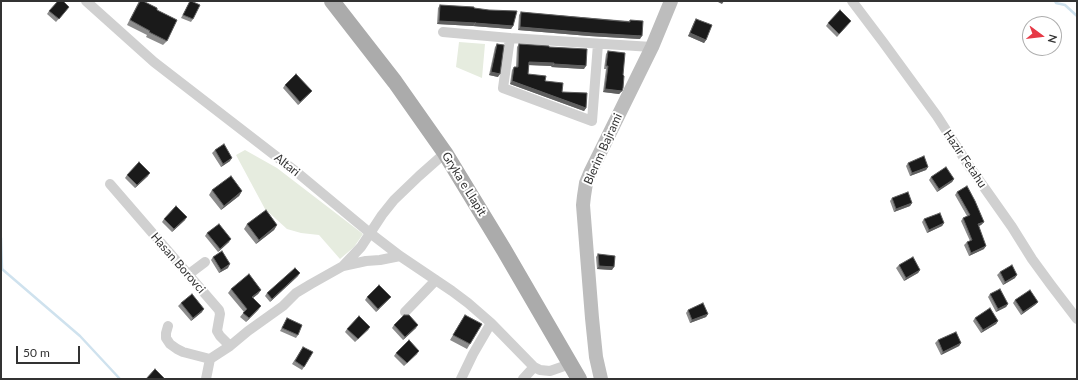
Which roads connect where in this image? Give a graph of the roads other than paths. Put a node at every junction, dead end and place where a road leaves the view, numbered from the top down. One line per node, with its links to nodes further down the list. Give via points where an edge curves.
1 (86, 1): 11 (street, Altari, via 154,62 299,174)
2 (332, 1): 9 (main road, Gryka e Llapit, via 395,82)
3 (671, 1): 8 (street, Blerim Bajrami)
4 (852, 1): 18 (street, Hazir Fetahu, via 937,116 1032,259)
5 (443, 32): 6 (street)
6 (510, 38): 7 (street); 7 (street, via 503,88 592,121)
7 (598, 44): 8 (street)
8 (652, 47): 29 (street, Blerim Bajrami, via 586,183 584,220)
9 (445, 153): 11 (street, via 394,200); 23 (main road, Gryka e Llapit)
10 (110, 184): 15 (street, Hasan Borovci)
11 (370, 233): 12 (street, Altari); 14 (street)
12 (400, 256): 14 (street); 16 (street, Altari)
13 (205, 262): 15 (street)
14 (343, 266): 21 (street, via 296,294)
15 (189, 274): 21 (street, Hasan Borovci, via 219,310 218,331)
16 (436, 280): 17 (street); 19 (street, Altari)
17 (405, 312)
18 (1077, 319)
19 (491, 323): 24 (street, Altari); 26 (street)
20 (168, 326): 22 (street, via 166,338 170,344 183,352)
21 (230, 346): 22 (street)
22 (210, 359): 25 (street)
23 (570, 364): 24 (street, via 550,370); 28 (main road, Gryka e Llapit)
24 (534, 367): 27 (street)
25 (206, 379)
26 (461, 379)
27 (523, 379)
28 (579, 379)
29 (600, 379)

